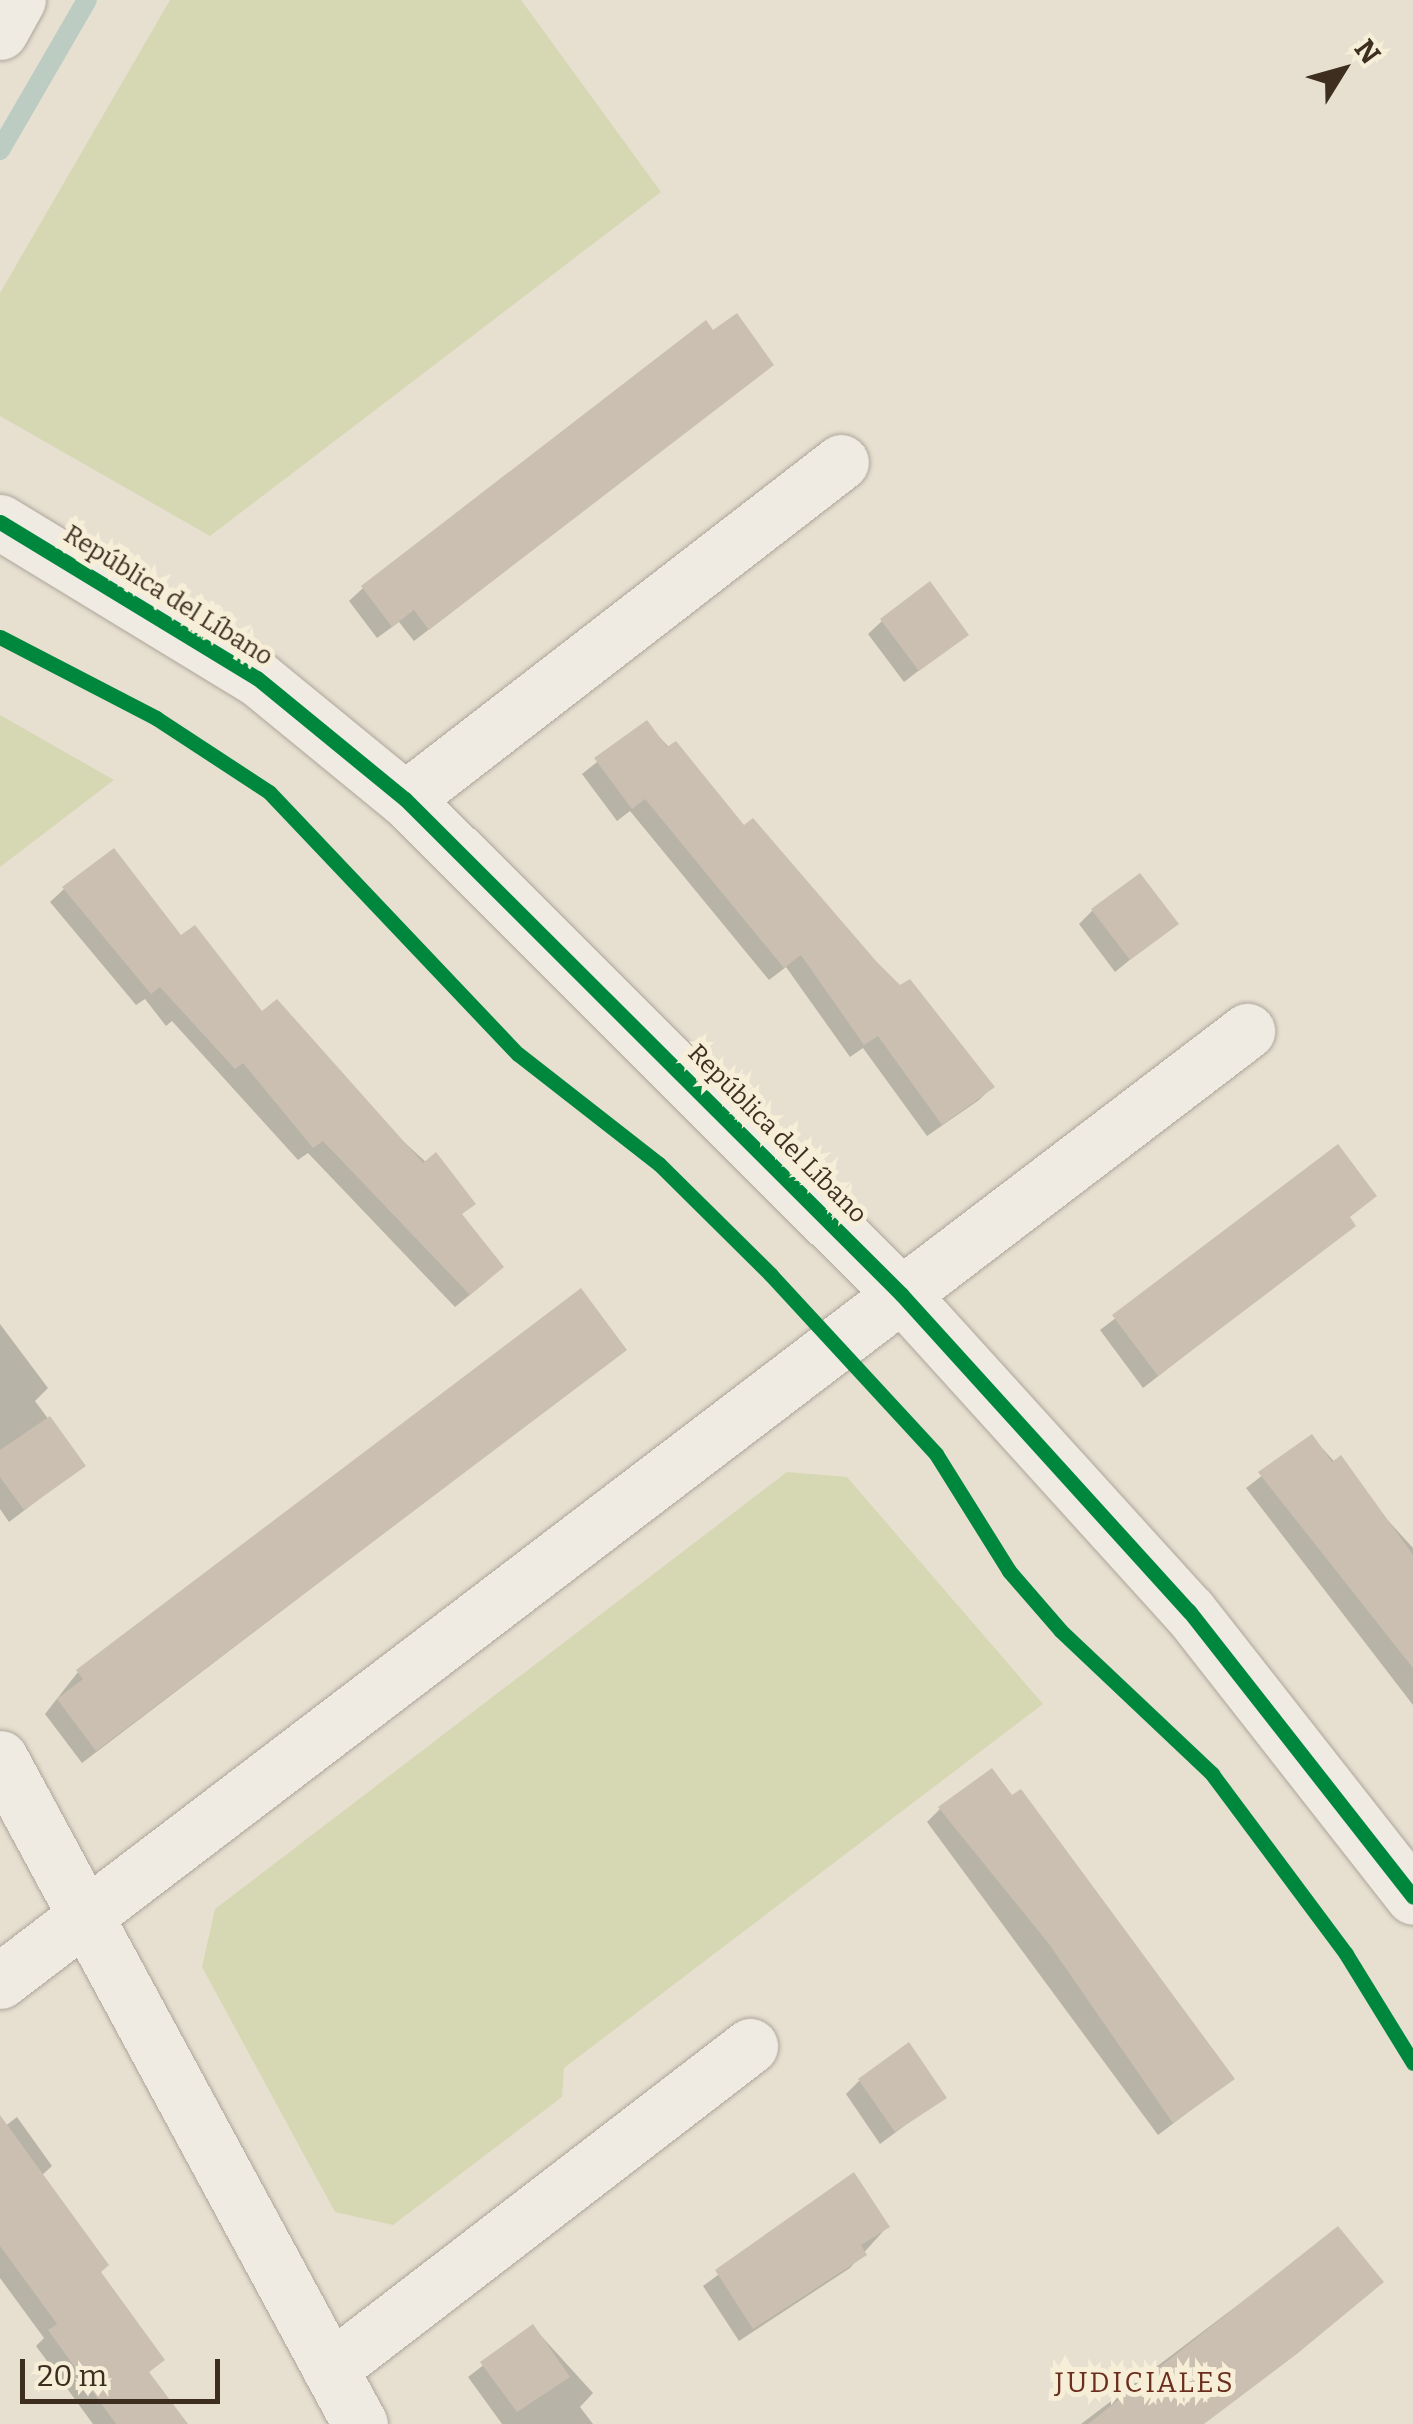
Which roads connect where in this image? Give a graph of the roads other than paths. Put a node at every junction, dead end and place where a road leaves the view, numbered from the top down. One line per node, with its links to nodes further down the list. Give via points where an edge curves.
1 (18, 0): 2 (street)
2 (0, 32)
3 (841, 462): 5 (street)
4 (0, 522): 5 (street, República del Líbano, via 257,678)
5 (405, 799): 7 (street, República del Líbano)
6 (1247, 1031): 7 (street)
7 (902, 1295): 9 (street, República del Líbano, via 1189,1611); 10 (street)
8 (0, 1758): 10 (street)
9 (1413, 1896)
10 (86, 1916): 11 (street); 13 (street)
11 (0, 1981)
12 (750, 2046): 13 (street)
13 (330, 2370): 14 (street)
14 (360, 2424)

